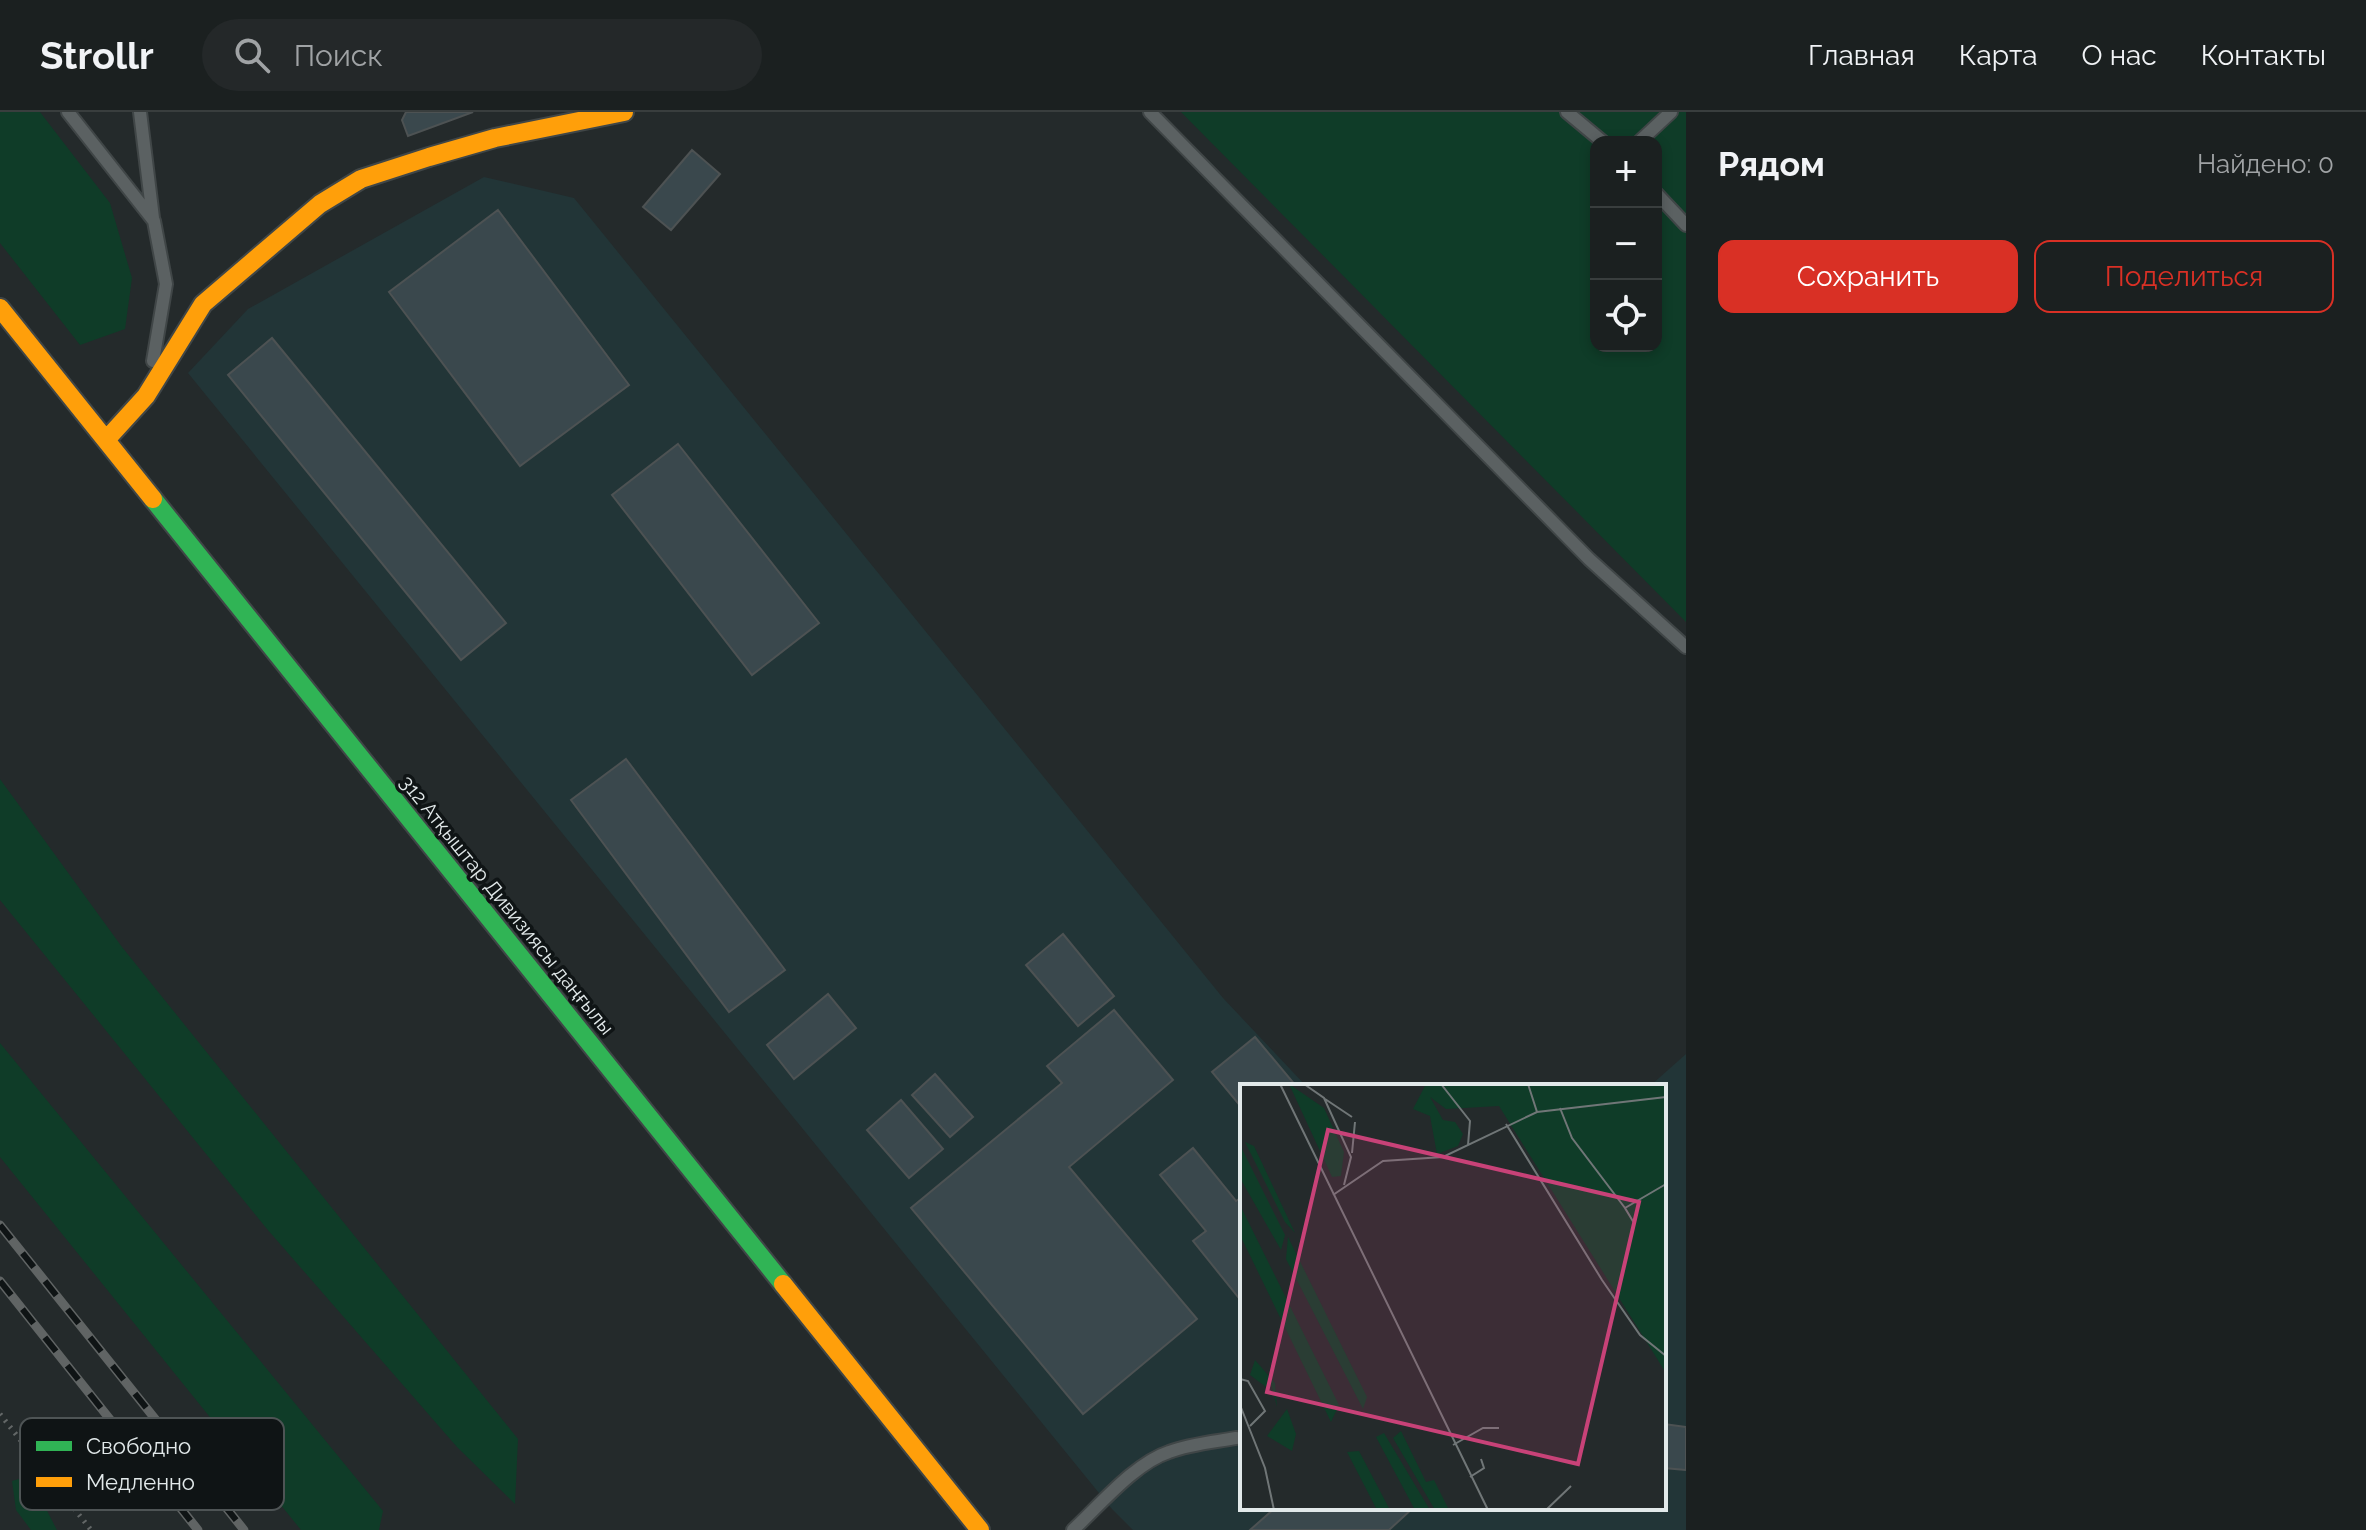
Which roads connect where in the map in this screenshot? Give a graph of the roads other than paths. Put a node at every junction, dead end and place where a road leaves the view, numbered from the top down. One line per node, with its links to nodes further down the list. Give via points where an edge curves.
1 (68, 112): 10 (lane)
2 (140, 112): 10 (lane)
3 (624, 112): 13 (main road, via 495,138 361,179 320,204 203,304)
4 (1150, 112): 15 (lane, via 1589,559)
5 (1567, 112): 7 (lane)
6 (1671, 112): 8 (lane)
7 (1596, 136)
8 (1645, 136)
9 (1662, 199): 11 (lane)
10 (154, 221): 13 (lane, via 166,284)
11 (1686, 225)
12 (0, 308): 14 (main road, 312 Атқыштар Дивизиясы даңғылы)
13 (146, 396): 14 (main road)
14 (106, 440): 17 (main road, 312 Атқыштар Дивизиясы даңғылы)
15 (1686, 647)
16 (1236, 1438): 18 (lane, via 1168,1452 1152,1461)
17 (980, 1530)
18 (1073, 1530)

